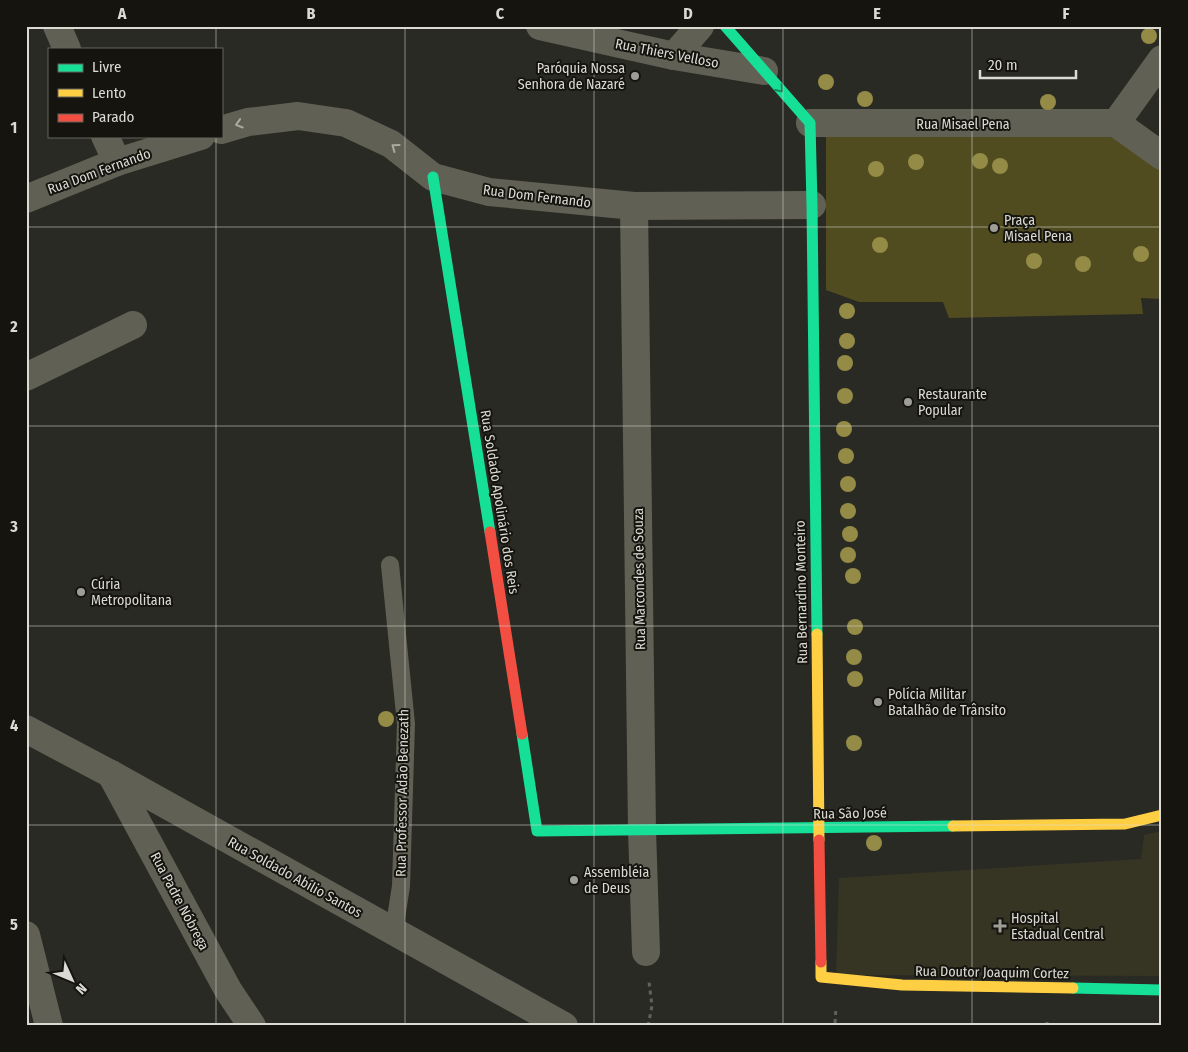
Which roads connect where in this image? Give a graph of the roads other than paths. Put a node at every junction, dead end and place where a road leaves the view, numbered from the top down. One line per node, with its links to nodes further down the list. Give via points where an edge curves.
1 (57, 26): 5 (street)
2 (540, 26): 6 (street, Rua Thiers Velloso)
3 (700, 26): 6 (street)
4 (725, 26): 8 (street)
5 (66, 48)
6 (674, 56): 8 (street, Rua Thiers Velloso)
7 (1162, 59): 10 (street)
8 (764, 71): 9 (street, one-way to 9)
9 (810, 123): 10 (street, Rua Misael Pena); 18 (street, Rua Bernardino Monteiro)
10 (1116, 123): 14 (street)
11 (222, 130): 16 (street, Rua Dom Fernando, one-way to 11, via 391,144 346,123 298,116 248,122)
12 (106, 138): 15 (street)
13 (195, 138): 15 (street, Rua Dom Fernando)
14 (1162, 156)
15 (117, 162): 17 (street, Rua Dom Fernando)
16 (433, 177): 19 (street, Rua Dom Fernando, via 489,192); 28 (street, Rua Soldado Apolinário dos Reis)
17 (26, 198)
18 (812, 205): 19 (street, Rua Dom Fernando); 26 (street, Rua Bernardino Monteiro)
19 (634, 206): 27 (street, Rua Marcondes de Souza)
20 (133, 325): 21 (street)
21 (26, 377)
22 (390, 565): 29 (lane, Rua Professor Adão Benezath, via 406,724 401,886)
23 (26, 729): 24 (street, Rua Soldado Abílio Santos)
24 (111, 774): 29 (street, Rua Soldado Abílio Santos); 33 (street, Rua Padre Nóbrega)
25 (1162, 815): 26 (street, Rua São José, via 1124,824)
26 (819, 829): 27 (street, Rua São José); 32 (street, Rua Bernardino Monteiro)
27 (642, 830): 28 (street, Rua São José); 31 (street, Rua Marcondes de Souza)
28 (537, 831)
29 (394, 931): 38 (street, Rua Soldado Abílio Santos)
30 (26, 935): 35 (street)
31 (646, 952)
32 (821, 977): 34 (street, Rua Doutor Joaquim Cortez, via 902,985)
33 (228, 990): 36 (street); 37 (street, Rua Padre Nóbrega)
34 (1162, 990)
35 (48, 1026)
36 (229, 1026)
37 (252, 1026)
38 (564, 1026)

